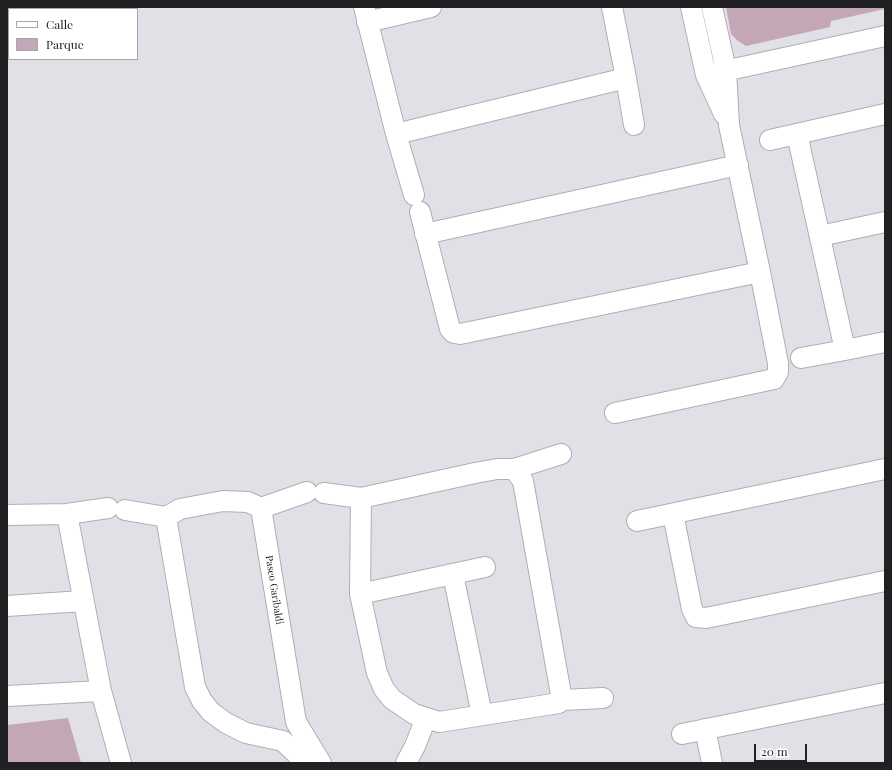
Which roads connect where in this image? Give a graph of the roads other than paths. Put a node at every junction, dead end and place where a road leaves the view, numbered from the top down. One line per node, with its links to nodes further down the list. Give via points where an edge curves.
1 (432, 7): 5 (street)
2 (612, 7): 9 (street)
3 (691, 7): 8 (street)
4 (712, 7): 7 (street)
5 (366, 14): 13 (street)
6 (885, 36): 7 (street)
7 (726, 70): 8 (street); 12 (street)
8 (706, 75): 12 (street)
9 (626, 78): 11 (street); 13 (street)
10 (885, 114): 14 (street)
11 (634, 125)
12 (729, 125): 16 (street)
13 (396, 134): 18 (street)
14 (797, 134): 15 (street); 19 (street)
15 (770, 140)
16 (738, 165): 18 (street); 20 (street)
17 (885, 222): 19 (street)
18 (425, 234): 20 (street, via 450,329 460,334)
19 (820, 236): 22 (street)
20 (760, 272): 24 (street, via 778,363 778,372 774,379)
21 (885, 342): 22 (street)
22 (845, 350): 23 (street)
23 (801, 358)
24 (615, 413)
25 (561, 454): 26 (street)
26 (514, 469): 28 (street, via 475,473); 45 (street, via 522,481)
27 (885, 469): 31 (street)
28 (361, 498): 29 (street, via 316,492); 38 (street)
29 (261, 508): 33 (street, via 248,502 223,502 180,510); 48 (street, Paseo Garibaldi)
30 (66, 514): 32 (street); 33 (street, via 116,509); 39 (street)
31 (674, 514): 34 (street); 37 (street, via 692,609 696,617 706,618)
32 (7, 515)
33 (166, 517): 51 (street, via 196,687 202,701 211,712 246,734)
34 (637, 521)
35 (485, 567): 36 (street)
36 (452, 574): 38 (street); 46 (street)
37 (885, 581)
38 (360, 594): 47 (street, via 377,673 384,689 392,699 414,714)
39 (83, 601): 40 (street); 41 (street)
40 (7, 606)
41 (101, 691): 43 (street); 52 (street)
42 (885, 693): 49 (street)
43 (7, 696)
44 (603, 698): 45 (street)
45 (562, 700): 46 (street, via 559,703)
46 (482, 715): 47 (street)
47 (433, 720): 55 (street); 56 (street)
48 (296, 722): 51 (street); 54 (street, Paseo Garibaldi)
49 (705, 729): 50 (street); 57 (street)
50 (682, 734)
51 (283, 742): 53 (street)
52 (121, 763)
53 (306, 763)
54 (321, 763)
55 (406, 763)
56 (419, 763)
57 (712, 763)

